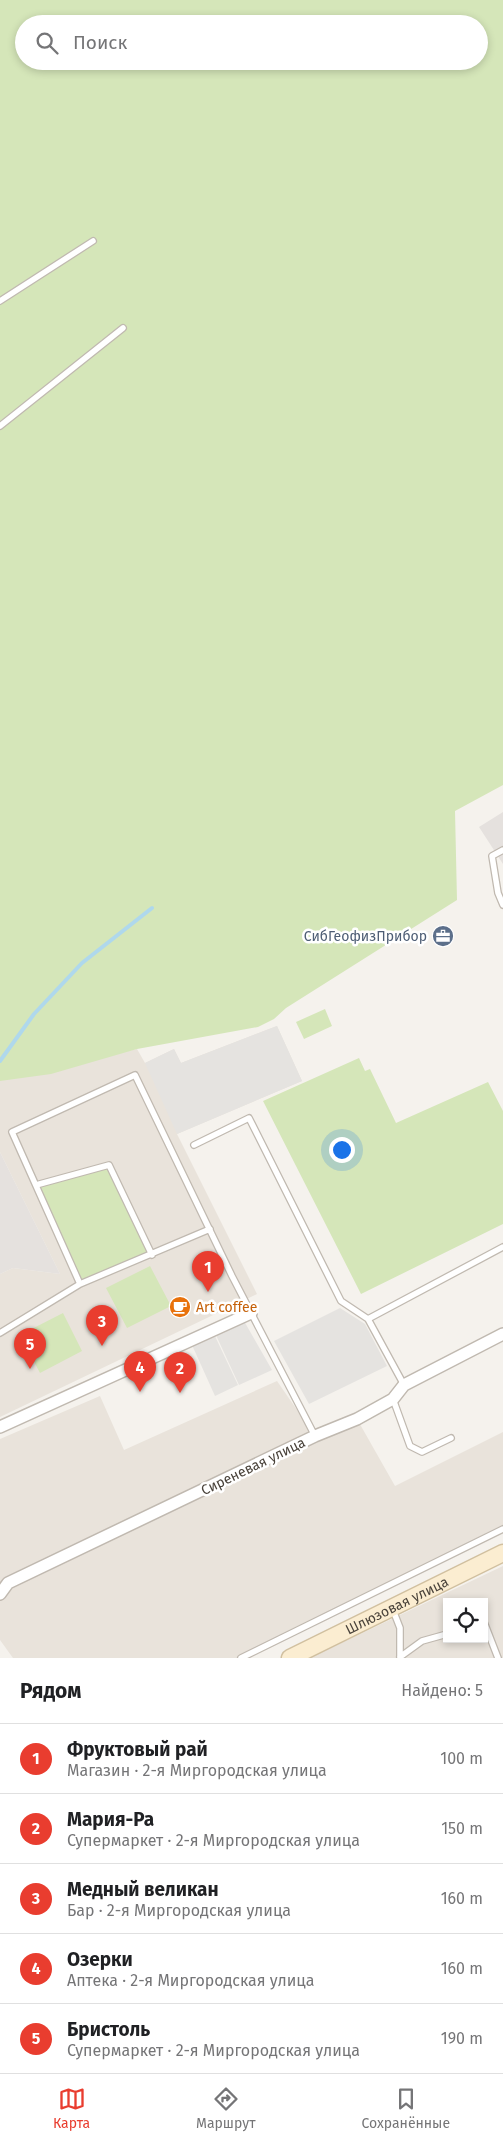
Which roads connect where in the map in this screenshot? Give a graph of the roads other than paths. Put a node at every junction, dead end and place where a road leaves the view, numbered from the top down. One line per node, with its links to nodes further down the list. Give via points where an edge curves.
1 (93, 241): 2 (lane)
2 (0, 301)
3 (123, 328): 4 (lane)
4 (0, 426)
5 (503, 850): 6 (lane, via 492,856)
6 (503, 905)
7 (194, 1145): 14 (lane, via 249,1118 342,1301)
8 (36, 1185): 9 (lane, via 12,1132 135,1074); 11 (lane, via 109,1165); 12 (lane)
9 (210, 1229): 11 (lane); 13 (lane)
10 (503, 1247): 14 (lane)
11 (152, 1255): 12 (lane)
12 (80, 1284): 15 (lane)
13 (251, 1314): 19 (street); 20 (lane)
14 (368, 1319): 17 (lane)
15 (0, 1333)
16 (503, 1334): 17 (street, Сиреневая улица)
17 (404, 1385): 18 (street, Сиреневая улица)
18 (393, 1399): 20 (street, Сиреневая улица, via 358,1419); 21 (lane, via 410,1446 422,1452)
19 (0, 1427)
20 (315, 1436): 24 (street, Сиреневая улица, via 8,1583)
21 (451, 1438)
22 (503, 1529): 29 (lane)
23 (503, 1553): 25 (main road, Шлюзовая улица)
24 (0, 1594)
25 (392, 1608): 28 (main road, Шлюзовая улица); 31 (lane, via 400,1628)
26 (488, 1632): 32 (lane)
27 (443, 1635): 31 (lane, via 422,1641)
28 (309, 1654): 30 (main road, Шлюзовая улица)
29 (241, 1658)
30 (290, 1658)
31 (400, 1658)
32 (498, 1658)

